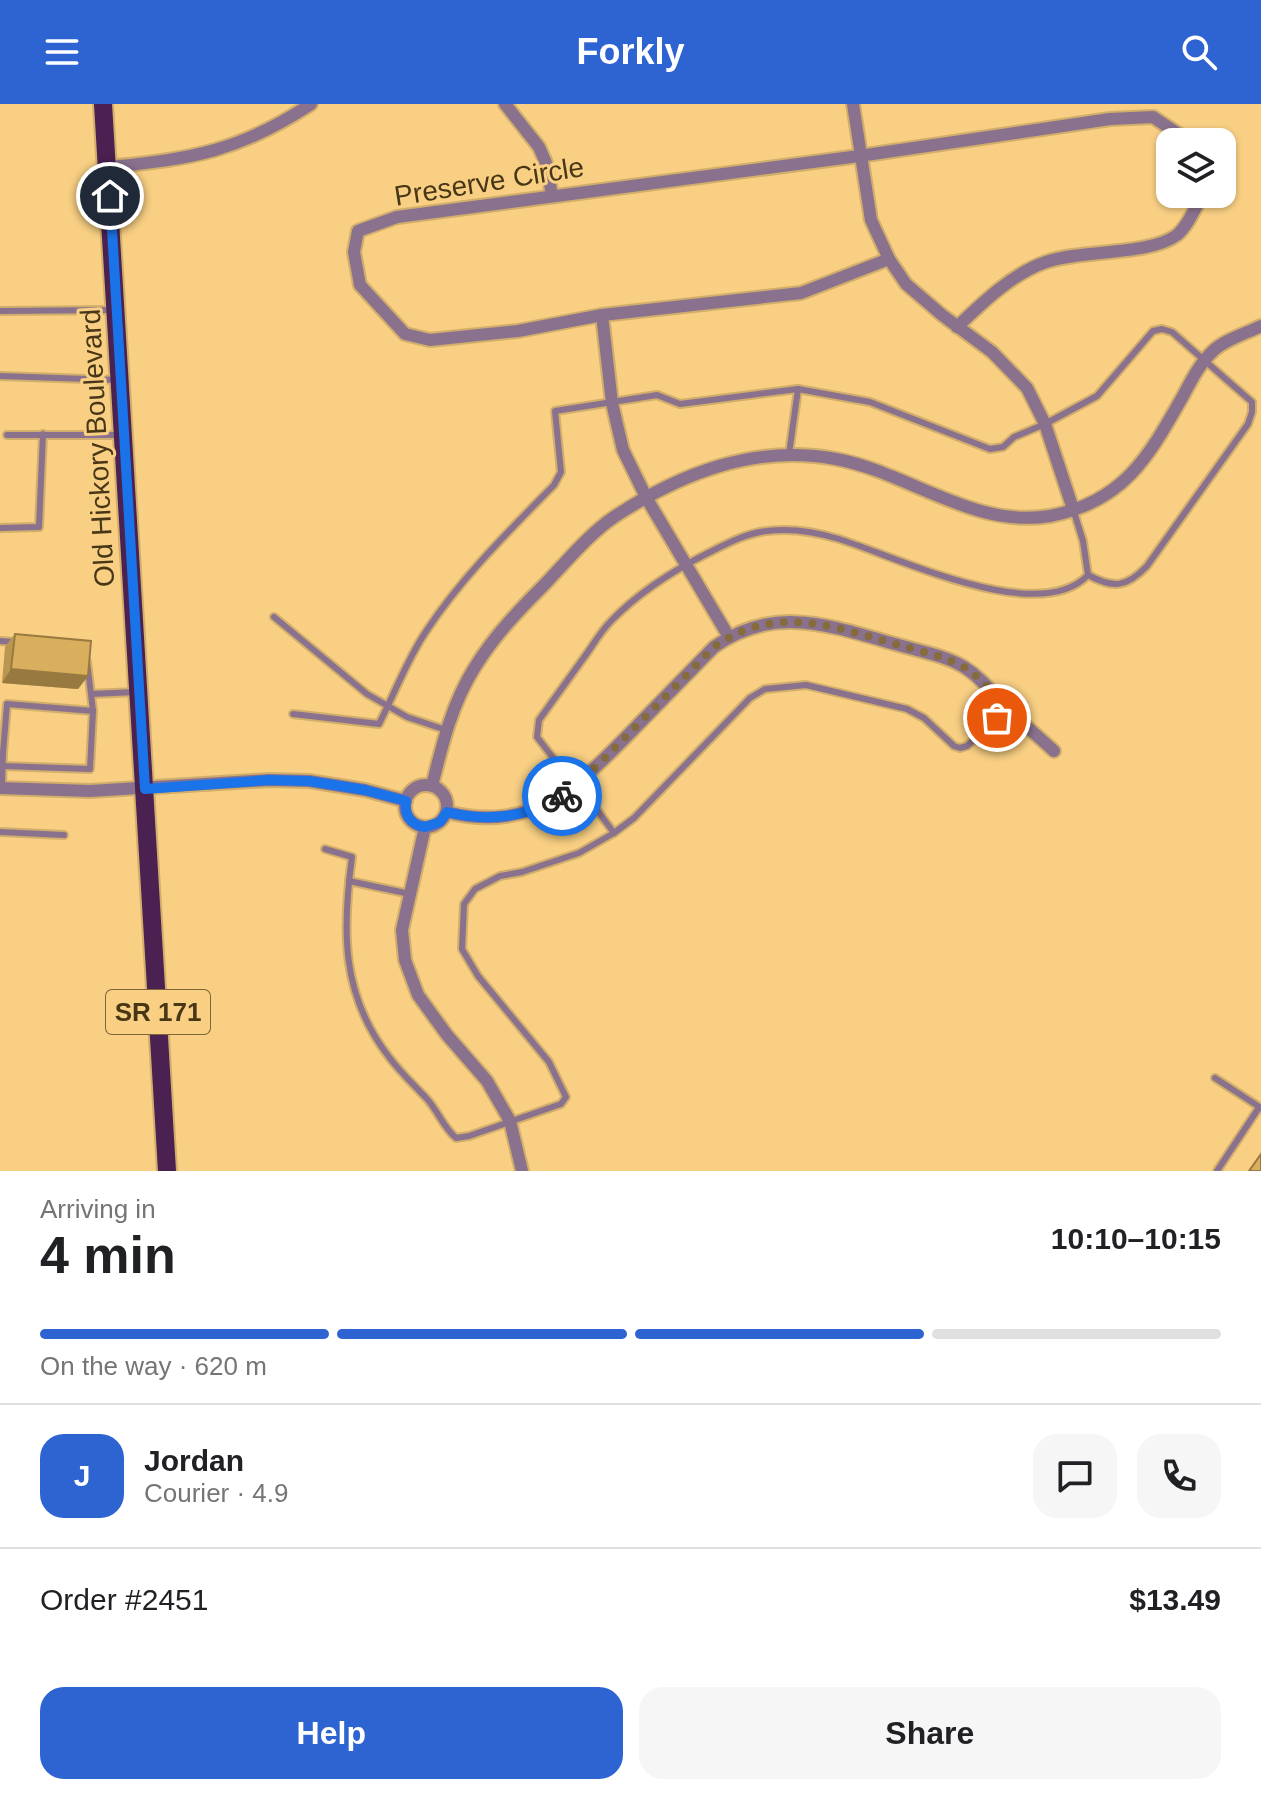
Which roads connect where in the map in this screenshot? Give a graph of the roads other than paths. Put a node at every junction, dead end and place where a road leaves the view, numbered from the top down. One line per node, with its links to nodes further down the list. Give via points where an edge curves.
1 (103, 104): 7 (main road, Old Hickory Boulevard / SR 171)
2 (505, 104): 8 (street, via 539,147)
3 (853, 104): 6 (street)
4 (307, 105): 7 (street, via 280,125 216,151)
5 (1170, 128): 6 (street, Preserve Circle, via 1153,117 1125,118)
6 (859, 156): 8 (street, Preserve Circle); 10 (street, via 871,220)
7 (109, 167): 11 (main road, Old Hickory Boulevard / SR 171)
8 (552, 195): 13 (street, Preserve Circle, via 397,217 358,231 354,252 360,285 405,334 430,340)
9 (1195, 208): 15 (street, via 1179,234 1157,245 1045,262 1016,277)
10 (889, 259): 13 (street, Preserve Circle, via 801,293); 15 (street, via 906,284)
11 (117, 310): 12 (lane); 18 (main road, Old Hickory Boulevard / SR 171)
12 (0, 311)
13 (602, 315): 20 (street)
14 (1261, 326): 16 (street, via 1214,349)
15 (957, 327): 21 (street, via 992,352 1027,388)
16 (1206, 359): 21 (lane, via 1172,332 1153,331 1097,396); 27 (street, via 1142,465 1111,491); 30 (lane, via 1252,402 1248,424 1134,580 1108,584)
17 (0, 376): 18 (lane)
18 (121, 380): 24 (main road, Old Hickory Boulevard / SR 171)
19 (798, 389): 20 (lane, via 680,404 657,395); 21 (lane, via 870,402 990,449); 25 (lane)
20 (612, 403): 26 (street, via 623,450); 38 (lane, via 555,411 561,472 554,485 493,548 426,630)
21 (1045, 424): 27 (street)
22 (43, 434): 23 (lane); 24 (lane); 28 (lane, via 39,527)
23 (7, 435)
24 (124, 435): 36 (main road, Old Hickory Boulevard / SR 171)
25 (789, 454): 26 (street, via 726,462); 27 (street, via 868,468 986,512 1028,517)
26 (647, 499): 29 (street); 42 (street, via 613,518 515,613 474,668)
27 (1073, 509): 30 (lane)
28 (0, 528)
29 (686, 564): 30 (lane, via 739,538 800,530 1001,591 1050,593 1081,583); 32 (street); 46 (lane, via 609,623 539,720 537,737)
30 (1088, 575)
31 (274, 617): 38 (lane)
32 (729, 637): 39 (street, via 782,621 830,626 964,667); 46 (street)
33 (0, 641): 34 (lane)
34 (29, 643)
35 (86, 647): 37 (lane)
36 (139, 692): 37 (lane); 49 (main road, Old Hickory Boulevard / SR 171)
37 (91, 694): 40 (lane)
38 (386, 705): 41 (lane, via 374,725); 42 (lane)
39 (1007, 709): 43 (street); 54 (lane, via 960,748 907,709 806,685 765,689)
40 (93, 711): 44 (lane, via 7,704); 45 (lane, via 90,769)
41 (293, 714)
42 (447, 730): 47 (street)
43 (1054, 751)
44 (2, 753): 45 (lane)
45 (3, 766): 48 (lane)
46 (577, 785): 51 (street, via 535,809 508,816); 54 (lane)
47 (432, 786): 50 (street, via 416,788); 51 (street, via 444,794)
48 (1, 788): 49 (street)
49 (145, 789): 50 (street, via 309,781); 62 (main road, Old Hickory Boulevard / SR 171)
50 (406, 801): 52 (street, via 411,820)
51 (447, 812): 52 (street, via 440,822)
52 (425, 827): 58 (street)
53 (0, 832): 55 (lane)
54 (614, 833): 61 (lane, via 579,853 500,876 475,889 464,904 462,949 549,1062 566,1097 561,1104)
55 (64, 835)
56 (325, 849): 57 (lane, via 352,857)
57 (349, 881): 58 (lane); 61 (lane, via 348,972 369,1028 389,1058 456,1138)
58 (410, 894): 61 (street, via 402,930 405,960 418,995 487,1081)
59 (1215, 1078): 60 (lane)
60 (1259, 1108): 64 (lane)
61 (510, 1121): 63 (street)
62 (167, 1171)
63 (522, 1171)
64 (1217, 1171)

